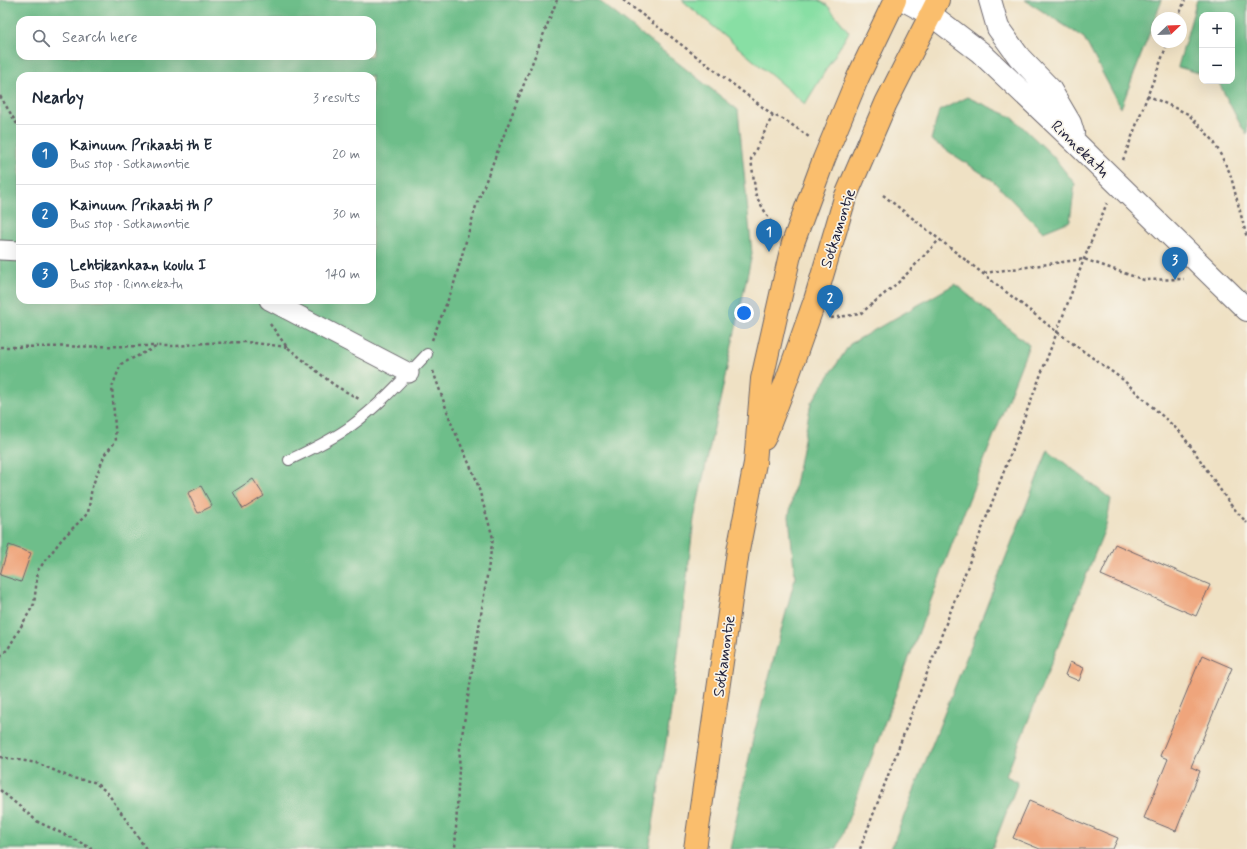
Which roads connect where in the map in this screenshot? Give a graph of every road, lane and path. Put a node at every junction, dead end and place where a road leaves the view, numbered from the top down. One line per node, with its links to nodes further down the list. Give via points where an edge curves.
1 (557, 0): 35 (path, via 476,206 453,287)
2 (623, 0): 12 (path)
3 (895, 0): 39 (highway, Sotkamontie, via 858,77 793,243 762,379)
4 (904, 0): 7 (street, Rinnekatu)
5 (990, 0): 15 (street, via 998,28 1019,57 1050,89 1070,123)
6 (1185, 0): 8 (path)
7 (934, 7): 15 (street, Rinnekatu); 39 (highway, Sotkamontie, via 886,103 845,198 815,300)
8 (1180, 12)
9 (1166, 48): 10 (path)
10 (1148, 95): 16 (path); 20 (path, via 1188,114 1213,140 1230,173)
11 (0, 96): 13 (path)
12 (773, 115): 14 (path, via 785,120); 19 (path, via 751,159 756,196)
13 (16, 122)
14 (815, 141)
15 (1075, 142): 26 (street, Rinnekatu)
16 (1123, 161)
17 (883, 195): 21 (path)
18 (1109, 199): 24 (path)
19 (776, 231)
20 (1247, 238)
21 (939, 240): 25 (path); 29 (path, via 900,281 860,314)
22 (0, 250): 23 (street)
23 (16, 251)
24 (1084, 259): 25 (path); 26 (path, via 1144,280); 31 (path)
25 (984, 273): 31 (path)
26 (1212, 277): 28 (street, Rinnekatu)
27 (277, 304): 36 (street)
28 (1247, 310)
29 (830, 318)
30 (266, 319): 34 (path)
31 (1057, 332): 40 (path, via 1122,379 1180,432 1230,504); 48 (path)
32 (158, 346): 33 (path); 34 (path, via 247,342); 41 (path, via 121,364 112,387 116,441 105,454 92,487 88,513 62,539 38,570 34,604 8,649)
33 (0, 347)
34 (288, 347): 37 (path, via 334,385)
35 (427, 354): 36 (lane); 46 (path, via 452,425 476,479 493,538 460,748)
36 (409, 373): 37 (lane)
37 (375, 407): 38 (lane, via 350,427)
38 (289, 460)
39 (755, 463): 47 (highway, Sotkamontie, via 738,551)
40 (1247, 523)
41 (0, 656)
42 (0, 757): 45 (path, via 37,763 72,778 94,782 107,792)
43 (0, 790): 44 (path, via 38,822)
44 (92, 849)
45 (146, 849)
46 (455, 849)
47 (695, 849)
48 (860, 849)

